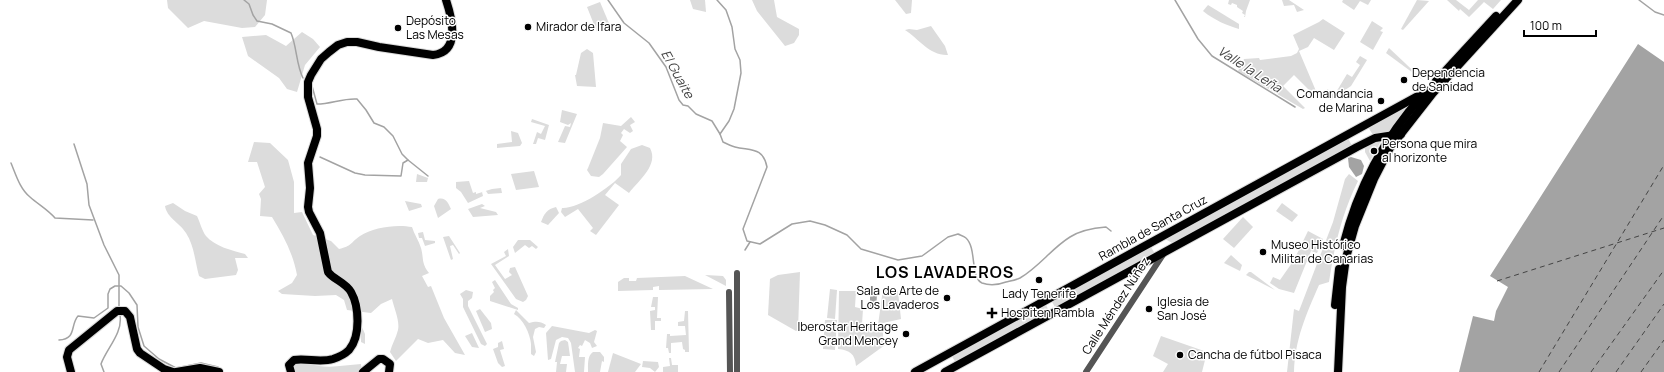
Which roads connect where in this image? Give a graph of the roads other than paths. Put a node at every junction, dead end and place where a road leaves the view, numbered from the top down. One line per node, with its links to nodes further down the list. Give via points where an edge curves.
1 (446, 0): 20 (main road, via 452,18 452,35 446,52 433,56 347,42 338,45 321,59 309,78 308,96 318,128 308,163 309,212 320,233 328,272 345,284 358,313 353,343 347,352 325,361 294,360 289,365)
2 (1511, 0): 4 (main road)
3 (1518, 0): 5 (main road)
4 (1474, 39): 5 (main road, via 1474,44); 6 (main road)
5 (1456, 67): 9 (main road)
6 (1427, 91): 7 (main road, Rambla de Santa Cruz); 8 (main road)
7 (1402, 105): 8 (main road, via 1409,105); 10 (main road, Rambla de Santa Cruz)
8 (1412, 108): 9 (main road)
9 (1396, 135): 11 (main road, via 1375,138 1357,147); 28 (main road, via 1377,160 1363,188 1344,243 1336,288); 29 (main road, via 1364,201 1346,258)
10 (1156, 240): 11 (main road, via 1164,241); 12 (main road, via 1156,249); 15 (main road, Rambla de Santa Cruz)
11 (1172, 248): 12 (main road)
12 (1162, 253): 16 (main road); 27 (street, Calle Méndez Núñez)
13 (737, 273): 24 (street)
14 (729, 292): 23 (street)
15 (1045, 300): 16 (main road); 25 (main road, Rambla de Santa Cruz)
16 (1054, 313): 26 (main road)
17 (71, 372): 18 (main road, via 67,358 70,350 121,310 128,313 135,344 140,353)
18 (175, 372): 19 (main road, via 200,368)
19 (219, 372)
20 (291, 372)
21 (363, 372): 22 (main road, via 376,361 383,359 390,364)
22 (389, 372)
23 (730, 372)
24 (737, 372)
25 (915, 372)
26 (945, 372)
27 (1086, 372)
28 (1333, 372)
29 (1338, 372)

